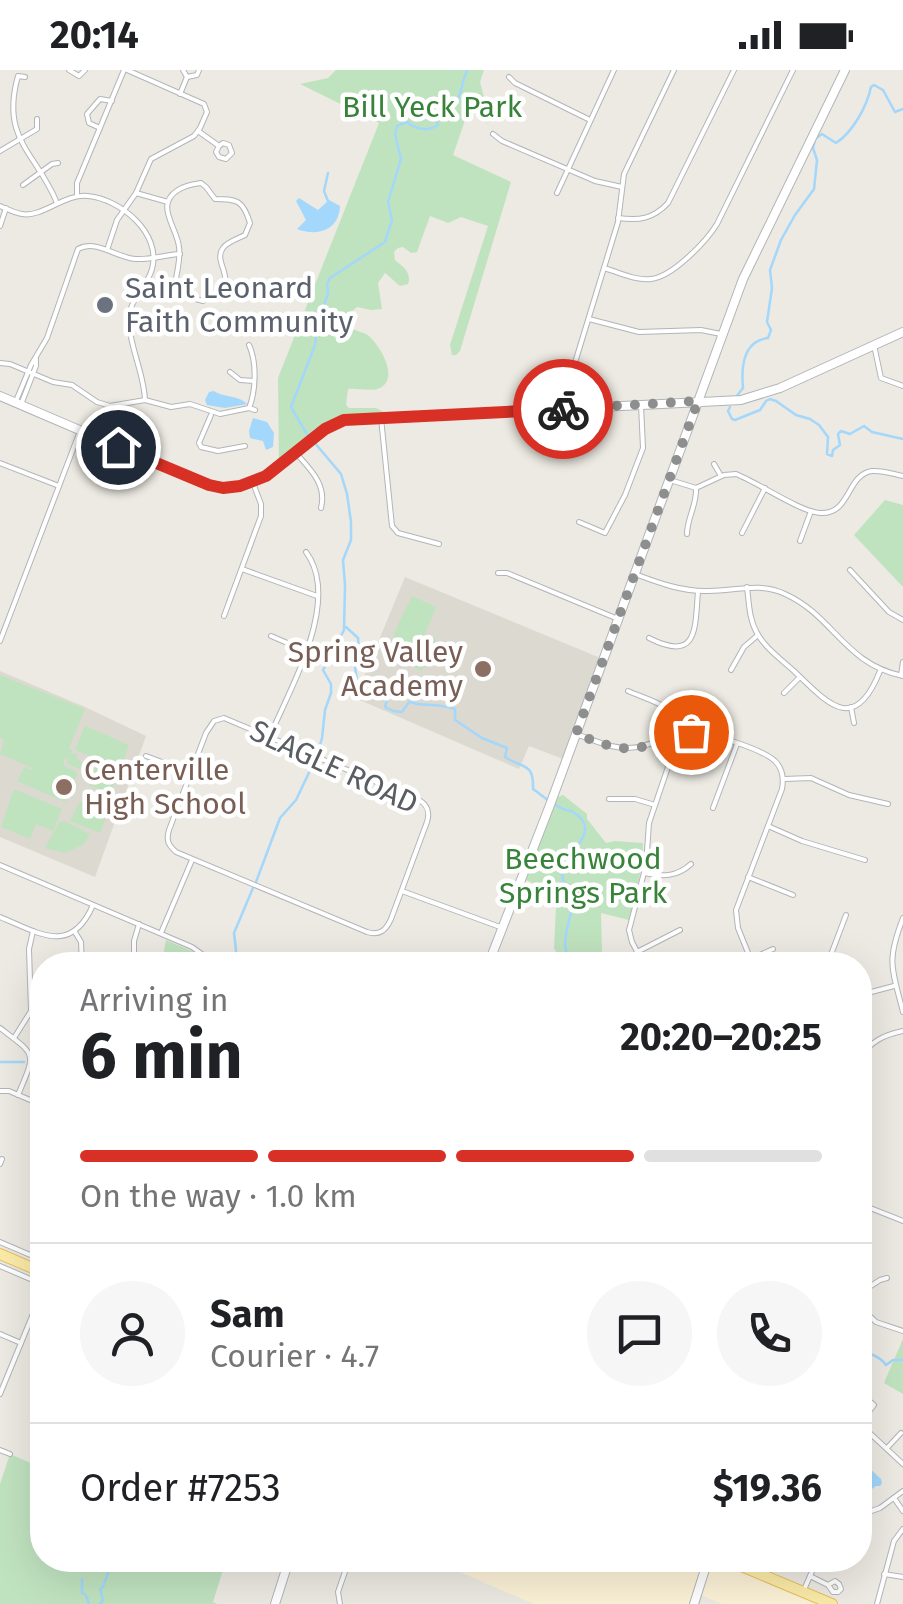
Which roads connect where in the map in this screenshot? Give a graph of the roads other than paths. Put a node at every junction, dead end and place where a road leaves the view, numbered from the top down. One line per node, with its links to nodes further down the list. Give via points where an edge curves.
1 (69, 70): 2 (street, via 77,76)
2 (85, 70)
3 (126, 70): 11 (street); 16 (street)
4 (183, 70): 13 (street)
5 (198, 70): 13 (street)
6 (674, 70): 29 (street)
7 (734, 70): 37 (street, via 668,203 646,218)
8 (793, 70): 42 (street, via 703,244 655,278)
9 (845, 70): 45 (street)
10 (612, 71): 18 (street)
11 (134, 72): 15 (street)
12 (25, 77): 22 (street, via 18,76 7,108)
13 (187, 77): 15 (street)
14 (509, 77): 18 (street)
15 (180, 94): 20 (street, via 206,107)
16 (112, 101): 19 (street); 19 (street, via 100,99 86,114)
17 (38, 119): 22 (street, via 37,129)
18 (590, 120): 26 (street)
19 (100, 128): 32 (street, via 76,183)
20 (198, 131): 23 (street); 30 (street, via 153,156)
21 (493, 134): 26 (street)
22 (16, 142): 24 (street); 27 (street)
23 (219, 146)
24 (0, 151)
25 (58, 163): 27 (street)
26 (567, 169): 29 (street); 31 (street)
27 (38, 174): 28 (street); 34 (street)
28 (23, 185)
29 (622, 187): 37 (street)
30 (136, 192): 33 (street); 36 (street)
31 (557, 193)
32 (77, 196): 34 (street); 36 (street)
33 (168, 202): 40 (street); 40 (street, via 174,192 201,184 214,199 240,202 249,220 245,235 220,252 227,283 214,296 194,299 174,286)
34 (57, 203): 35 (street, via 30,214)
35 (3, 207): 38 (street)
36 (124, 211): 39 (street); 41 (street, via 142,228)
37 (618, 218): 42 (street)
38 (0, 226)
39 (108, 250): 41 (street); 50 (street, via 91,245 76,253)
40 (180, 254): 41 (street)
41 (154, 258): 54 (street, via 128,322)
42 (604, 268): 43 (street)
43 (589, 319): 45 (street, via 639,332); 58 (street)
44 (903, 332): 47 (street)
45 (723, 334): 55 (street)
46 (249, 345): 51 (street)
47 (874, 346): 52 (street, via 880,376); 55 (street, via 762,395)
48 (0, 363): 50 (street)
49 (230, 372): 51 (street)
50 (30, 373): 54 (street, via 72,385 103,404); 56 (street)
51 (254, 380): 59 (street, via 252,409)
52 (903, 386)
53 (0, 395): 56 (street)
54 (144, 400): 59 (street)
55 (698, 401): 57 (street); 68 (street)
56 (18, 403): 61 (street)
57 (641, 404): 58 (street); 75 (street, via 644,440 615,515 605,534)
58 (568, 409): 60 (street)
59 (212, 413): 62 (street, via 201,447)
60 (380, 418): 63 (street, via 344,420); 79 (street, via 392,526)
61 (80, 431): 69 (street, via 209,485); 70 (street)
62 (245, 446)
63 (297, 451): 69 (street); 73 (street, via 320,484)
64 (0, 463): 70 (street)
65 (714, 464): 66 (street)
66 (721, 476): 71 (street); 72 (street, via 736,474)
67 (903, 476): 74 (street, via 866,473 837,509)
68 (670, 480): 71 (street); 84 (street)
69 (253, 483): 81 (street, via 262,513)
70 (59, 486): 94 (street)
71 (696, 488): 77 (street)
72 (765, 488): 74 (street); 76 (street)
73 (322, 508)
74 (811, 511): 78 (street)
75 (579, 522)
76 (742, 533)
77 (687, 534)
78 (800, 541)
79 (439, 544)
80 (306, 552): 87 (street, via 317,570)
81 (241, 569): 87 (street); 88 (street)
82 (850, 570): 90 (street)
83 (498, 573): 89 (street)
84 (635, 574): 86 (street); 89 (street)
85 (746, 587): 86 (street); 92 (street); 98 (street, via 777,590 804,604 851,652)
86 (698, 591): 93 (street, via 688,642 672,648)
87 (318, 596): 95 (street)
88 (224, 616)
89 (618, 619): 106 (street)
90 (903, 620)
91 (271, 636): 95 (street)
92 (758, 636): 97 (street); 100 (street)
93 (649, 638)
94 (0, 642)
95 (306, 650): 107 (street)
96 (903, 662): 99 (street)
97 (730, 670)
98 (880, 670): 99 (street); 103 (street, via 869,696)
99 (902, 675)
100 (800, 677): 102 (street); 103 (street, via 830,704)
101 (628, 691): 105 (street, via 672,710)
102 (784, 693)
103 (851, 708): 104 (street)
104 (854, 723)
105 (685, 733): 108 (street); 109 (street)
106 (576, 734): 108 (street, via 625,748); 131 (street)
107 (270, 736): 111 (street, SLAGLE ROAD, via 216,719); 124 (street, SLAGLE ROAD, via 426,805 428,822)
108 (664, 739): 115 (street, via 668,767)
109 (737, 744): 112 (street, via 770,757); 116 (street)
110 (146, 756): 111 (street)
111 (191, 773): 118 (street, via 167,840)
112 (784, 778): 114 (street, via 811,778); 117 (street)
113 (609, 799): 115 (street)
114 (888, 804)
115 (655, 805): 122 (street)
116 (712, 808)
117 (768, 826): 119 (street); 123 (street)
118 (193, 859): 124 (street, via 372,934 388,925); 135 (street)
119 (865, 860)
120 (691, 864): 122 (street, via 668,876)
121 (0, 865): 126 (street)
122 (644, 873): 141 (street, via 630,930)
123 (748, 877): 125 (street); 142 (street, via 736,914)
124 (402, 890): 131 (street)
125 (793, 895)
126 (93, 905): 130 (street); 134 (street)
127 (846, 915): 144 (street)
128 (0, 917): 133 (street)
129 (903, 918): 146 (street, via 891,958)
130 (139, 924): 135 (street); 138 (street)
131 (502, 927): 140 (street)
132 (680, 930): 141 (street)
133 (33, 931): 134 (street, via 55,937); 145 (street)
134 (75, 932): 137 (street)
135 (161, 934): 139 (street)
136 (773, 949): 143 (street)
137 (82, 952)
138 (134, 952)
139 (201, 952)
140 (493, 952)
141 (637, 952)
142 (748, 952)
143 (768, 952)
144 (832, 952)
145 (30, 980)
146 (896, 986): 147 (street); 148 (street)
147 (872, 992)
148 (903, 1012)
149 (30, 1014): 152 (street)
150 (0, 1028): 152 (street)
151 (903, 1031): 153 (street)
152 (14, 1038): 154 (street)
153 (872, 1045)
154 (30, 1055)
155 (30, 1065): 157 (street)
156 (0, 1091): 157 (street)
157 (18, 1095): 158 (street)
158 (30, 1100)
159 (872, 1209): 160 (street)
160 (903, 1222)
161 (0, 1242): 163 (street)
162 (0, 1254): 165 (main road)
163 (30, 1255)
164 (0, 1266): 167 (street)
165 (30, 1267)
166 (887, 1278): 168 (street)
167 (30, 1279)
168 (872, 1286)
169 (872, 1318): 171 (street)
170 (30, 1322): 173 (street)
171 (903, 1331)
172 (0, 1334): 173 (street)
173 (22, 1342): 174 (street)
174 (0, 1394)
175 (902, 1433): 177 (street)
176 (872, 1434): 177 (street)
177 (887, 1448): 180 (street)
178 (0, 1450): 179 (street)
179 (10, 1454)
180 (903, 1464)
181 (903, 1491): 182 (street)
182 (894, 1498): 183 (street); 184 (street)
183 (872, 1512)
184 (903, 1512)
185 (903, 1529): 191 (street)
186 (285, 1572): 196 (street)
187 (345, 1572): 197 (street)
188 (704, 1572): 198 (street)
189 (756, 1572): 195 (main road)
190 (812, 1572): 192 (street)
191 (884, 1574): 193 (street); 200 (street)
192 (810, 1576): 194 (street); 195 (street)
193 (903, 1576)
194 (828, 1585)
195 (804, 1592): 199 (main road)
196 (275, 1604)
197 (340, 1604)
198 (694, 1604)
199 (832, 1604)
200 (877, 1604)

